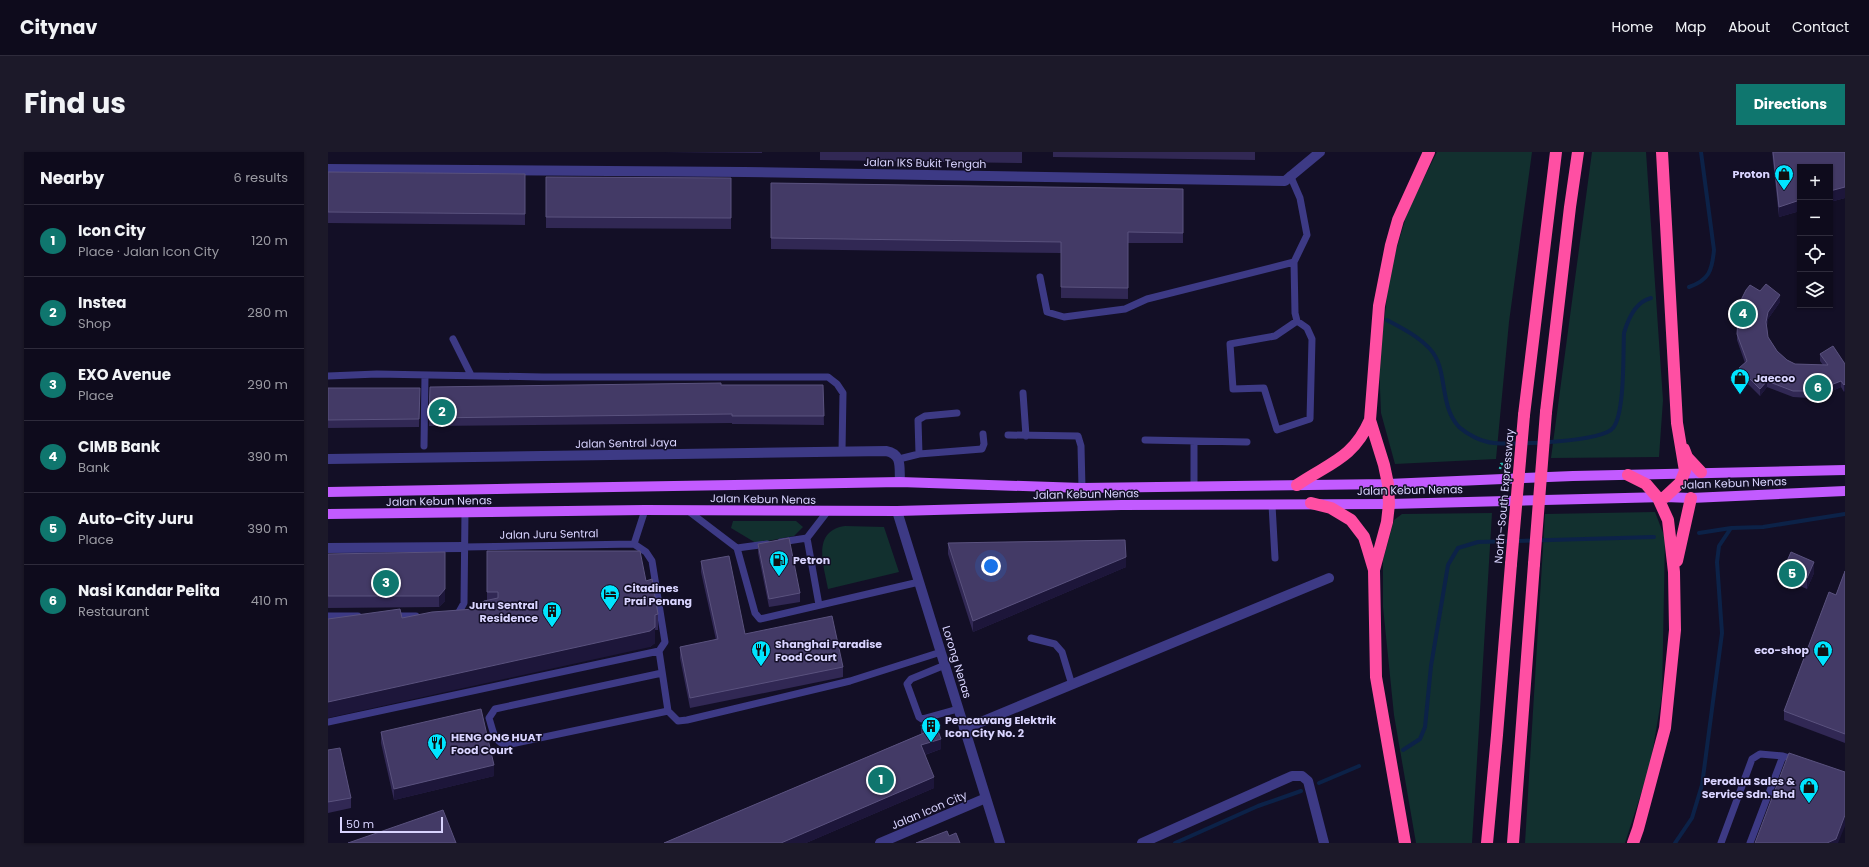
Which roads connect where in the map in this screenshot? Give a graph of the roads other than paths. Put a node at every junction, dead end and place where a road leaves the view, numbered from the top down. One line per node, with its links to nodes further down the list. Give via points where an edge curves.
1 (1320, 152): 7 (street, Jalan IKS Bukit Tengah)
2 (1429, 152): 17 (highway, via 1403,207 1389,253 1379,306)
3 (1556, 152): 87 (highway, North–South Expressway, bridge, via 1524,415)
4 (1578, 152): 88 (highway, bridge, via 1546,412)
5 (1662, 152): 18 (highway)
6 (328, 169): 7 (street, Jalan IKS Bukit Tengah, via 744,172 1285,181)
7 (1290, 175): 8 (lane, via 1300,198 1307,236)
8 (1294, 262): 9 (lane, via 1147,300 1125,309 1064,317 1046,312); 10 (lane)
9 (1040, 277)
10 (1297, 321): 10 (lane, via 1307,328 1312,338 1310,419 1277,430 1264,388 1233,389 1230,344 1274,336)
11 (453, 339): 13 (lane)
12 (426, 375): 13 (lane); 14 (lane); 25 (lane)
13 (471, 375): 26 (lane, via 828,378 837,384 843,393)
14 (328, 376)
15 (1023, 393): 21 (lane)
16 (957, 413): 27 (lane, via 926,416 918,420)
17 (1370, 420): 35 (highway); 36 (highway, via 1364,433 1347,454)
18 (1677, 423): 31 (highway, via 1687,457); 32 (highway)
19 (983, 434): 27 (lane, via 982,449)
20 (1008, 436): 21 (lane)
21 (1026, 436): 38 (lane, via 1078,436 1081,446)
22 (1145, 440): 23 (lane)
23 (1194, 442): 24 (lane); 37 (lane)
24 (1247, 442)
25 (424, 446)
26 (842, 451): 28 (street, Jalan Sentral Jaya); 29 (street, Jalan Sentral Jaya, via 894,452)
27 (919, 454): 29 (lane)
28 (328, 459)
29 (899, 459): 34 (street)
30 (1845, 470): 31 (main road, Jalan Kebun Nenas)
31 (1701, 472): 32 (main road, Jalan Kebun Nenas)
32 (1684, 474): 33 (main road, Jalan Kebun Nenas); 41 (highway, via 1680,483)
33 (1628, 475): 35 (main road, Jalan Kebun Nenas); 41 (highway, via 1646,484)
34 (900, 482): 38 (main road, Jalan Kebun Nenas); 40 (main road, Jalan Kebun Nenas)
35 (1388, 484): 36 (main road, Jalan Kebun Nenas); 44 (highway)
36 (1297, 485): 37 (main road, Jalan Kebun Nenas)
37 (1194, 486): 38 (main road, Jalan Kebun Nenas)
38 (1082, 488)
39 (1845, 491): 42 (main road, Jalan Kebun Nenas)
40 (328, 492)
41 (1662, 497): 42 (main road, Jalan Kebun Nenas); 44 (main road, Jalan Kebun Nenas); 59 (highway, via 1668,520)
42 (1691, 498): 59 (highway)
43 (1311, 504): 44 (main road, Jalan Kebun Nenas); 45 (main road, Jalan Kebun Nenas); 58 (highway, via 1331,508 1351,520 1364,537)
44 (1389, 504): 58 (highway, via 1387,522)
45 (1272, 505): 48 (main road, Jalan Kebun Nenas, via 1121,505); 57 (lane)
46 (645, 510): 47 (main road, Jalan Kebun Nenas); 49 (main road, Jalan Kebun Nenas); 53 (lane)
47 (687, 510): 50 (main road, Jalan Kebun Nenas); 56 (lane)
48 (897, 511): 50 (main road, Jalan Kebun Nenas); 61 (street, Lorong Nenas)
49 (465, 512): 51 (main road, Jalan Kebun Nenas); 54 (lane)
50 (827, 512): 52 (lane)
51 (328, 514)
52 (807, 538): 56 (lane); 62 (lane)
53 (634, 544): 54 (lane, Jalan Juru Sentral); 69 (lane, via 646,552 652,561 665,642)
54 (464, 547): 55 (street, Jalan Juru Sentral); 67 (lane, via 464,603 459,612)
55 (328, 548)
56 (737, 548): 62 (lane, via 755,612 760,619)
57 (1276, 558)
58 (1374, 570): 86 (highway, via 1376,677)
59 (1674, 572): 89 (highway, via 1675,630 1665,728)
60 (1328, 578): 73 (street)
61 (919, 582): 62 (lane); 70 (street, Lorong Nenas)
62 (819, 605)
63 (328, 616): 64 (lane)
64 (368, 616)
65 (384, 616): 66 (lane)
66 (423, 616)
67 (447, 616)
68 (1031, 638): 73 (lane, via 1055,644 1062,652)
69 (659, 651): 72 (lane); 76 (lane)
70 (941, 652): 71 (street, Lorong Nenas); 75 (lane, via 850,681 687,720 678,721)
71 (945, 665): 74 (street, Lorong Nenas); 74 (lane, via 911,679 906,684 922,719)
72 (662, 674): 75 (lane); 75 (lane, via 495,709 489,718 495,739 506,745)
73 (1072, 685): 77 (street)
74 (958, 709): 77 (street, Lorong Nenas)
75 (668, 711)
76 (328, 722)
77 (964, 729): 80 (street, Lorong Nenas)
78 (1783, 756): 79 (lane); 90 (lane, via 1760,754 1752,759); 91 (lane)
79 (1804, 763)
80 (986, 798): 82 (street, Jalan Icon City); 83 (street, Lorong Nenas)
81 (1162, 840): 84 (street); 85 (street, via 1292,776 1302,776 1308,781)
82 (881, 843)
83 (1000, 843)
84 (1142, 843)
85 (1324, 843)
86 (1405, 843)
87 (1487, 843)
88 (1513, 843)
89 (1633, 843)
90 (1721, 843)
91 (1750, 843)

